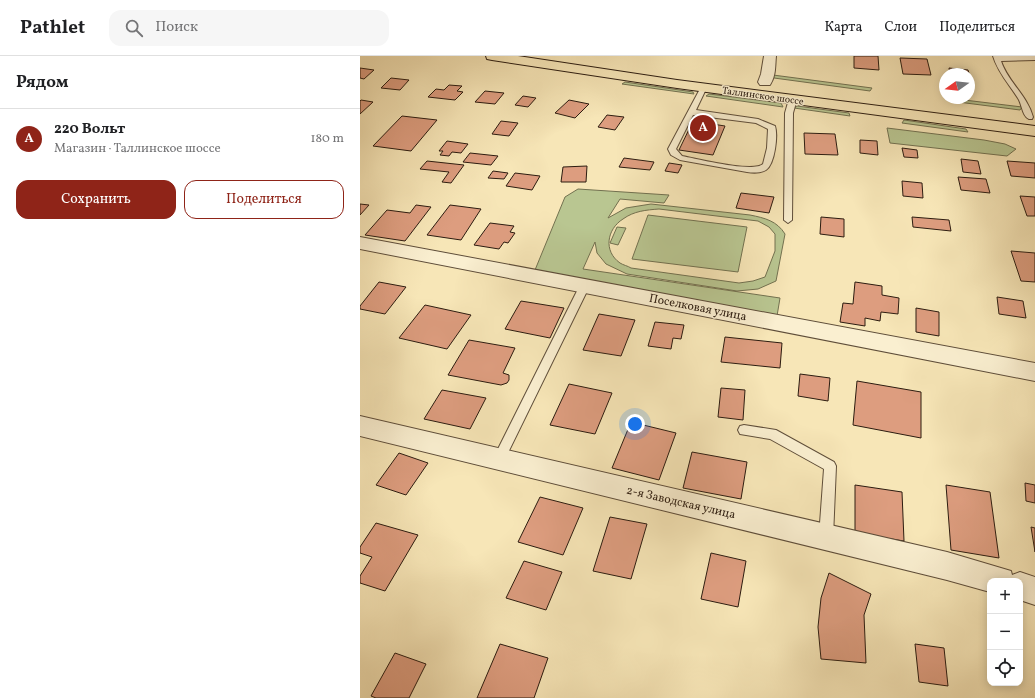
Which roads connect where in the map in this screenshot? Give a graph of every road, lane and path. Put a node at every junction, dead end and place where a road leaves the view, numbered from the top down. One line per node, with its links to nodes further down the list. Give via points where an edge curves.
1 (492, 56): 9 (main road, Таллинское шоссе)
2 (576, 56): 6 (main road)
3 (770, 56): 8 (street)
4 (997, 58): 5 (lane); 14 (lane)
5 (1035, 58)
6 (637, 64)
7 (728, 77): 8 (main road, Таллинское шоссе)
8 (765, 82): 11 (main road, Таллинское шоссе)
9 (704, 87): 10 (main road, Таллинское шоссе); 12 (lane)
10 (793, 99): 15 (main road, Таллинское шоссе); 16 (lane, via 789,113)
11 (931, 104)
12 (691, 112): 12 (lane, via 672,149 680,158 747,170 766,167 769,162 772,128 758,121)
13 (1013, 114): 14 (main road)
14 (1032, 117)
15 (1035, 132)
16 (788, 220)
17 (360, 243): 18 (street, Поселковая улица)
18 (585, 285): 19 (street, Поселковая улица); 22 (lane)
19 (1035, 372)
20 (360, 426): 22 (street, 2-я Заводская улица)
21 (744, 430): 23 (lane, via 772,434 830,466)
22 (499, 459): 23 (street, 2-я Заводская улица)
23 (826, 537): 24 (street, 2-я Заводская улица)
24 (990, 578)
25 (1023, 587): 26 (street)
26 (1035, 591)

